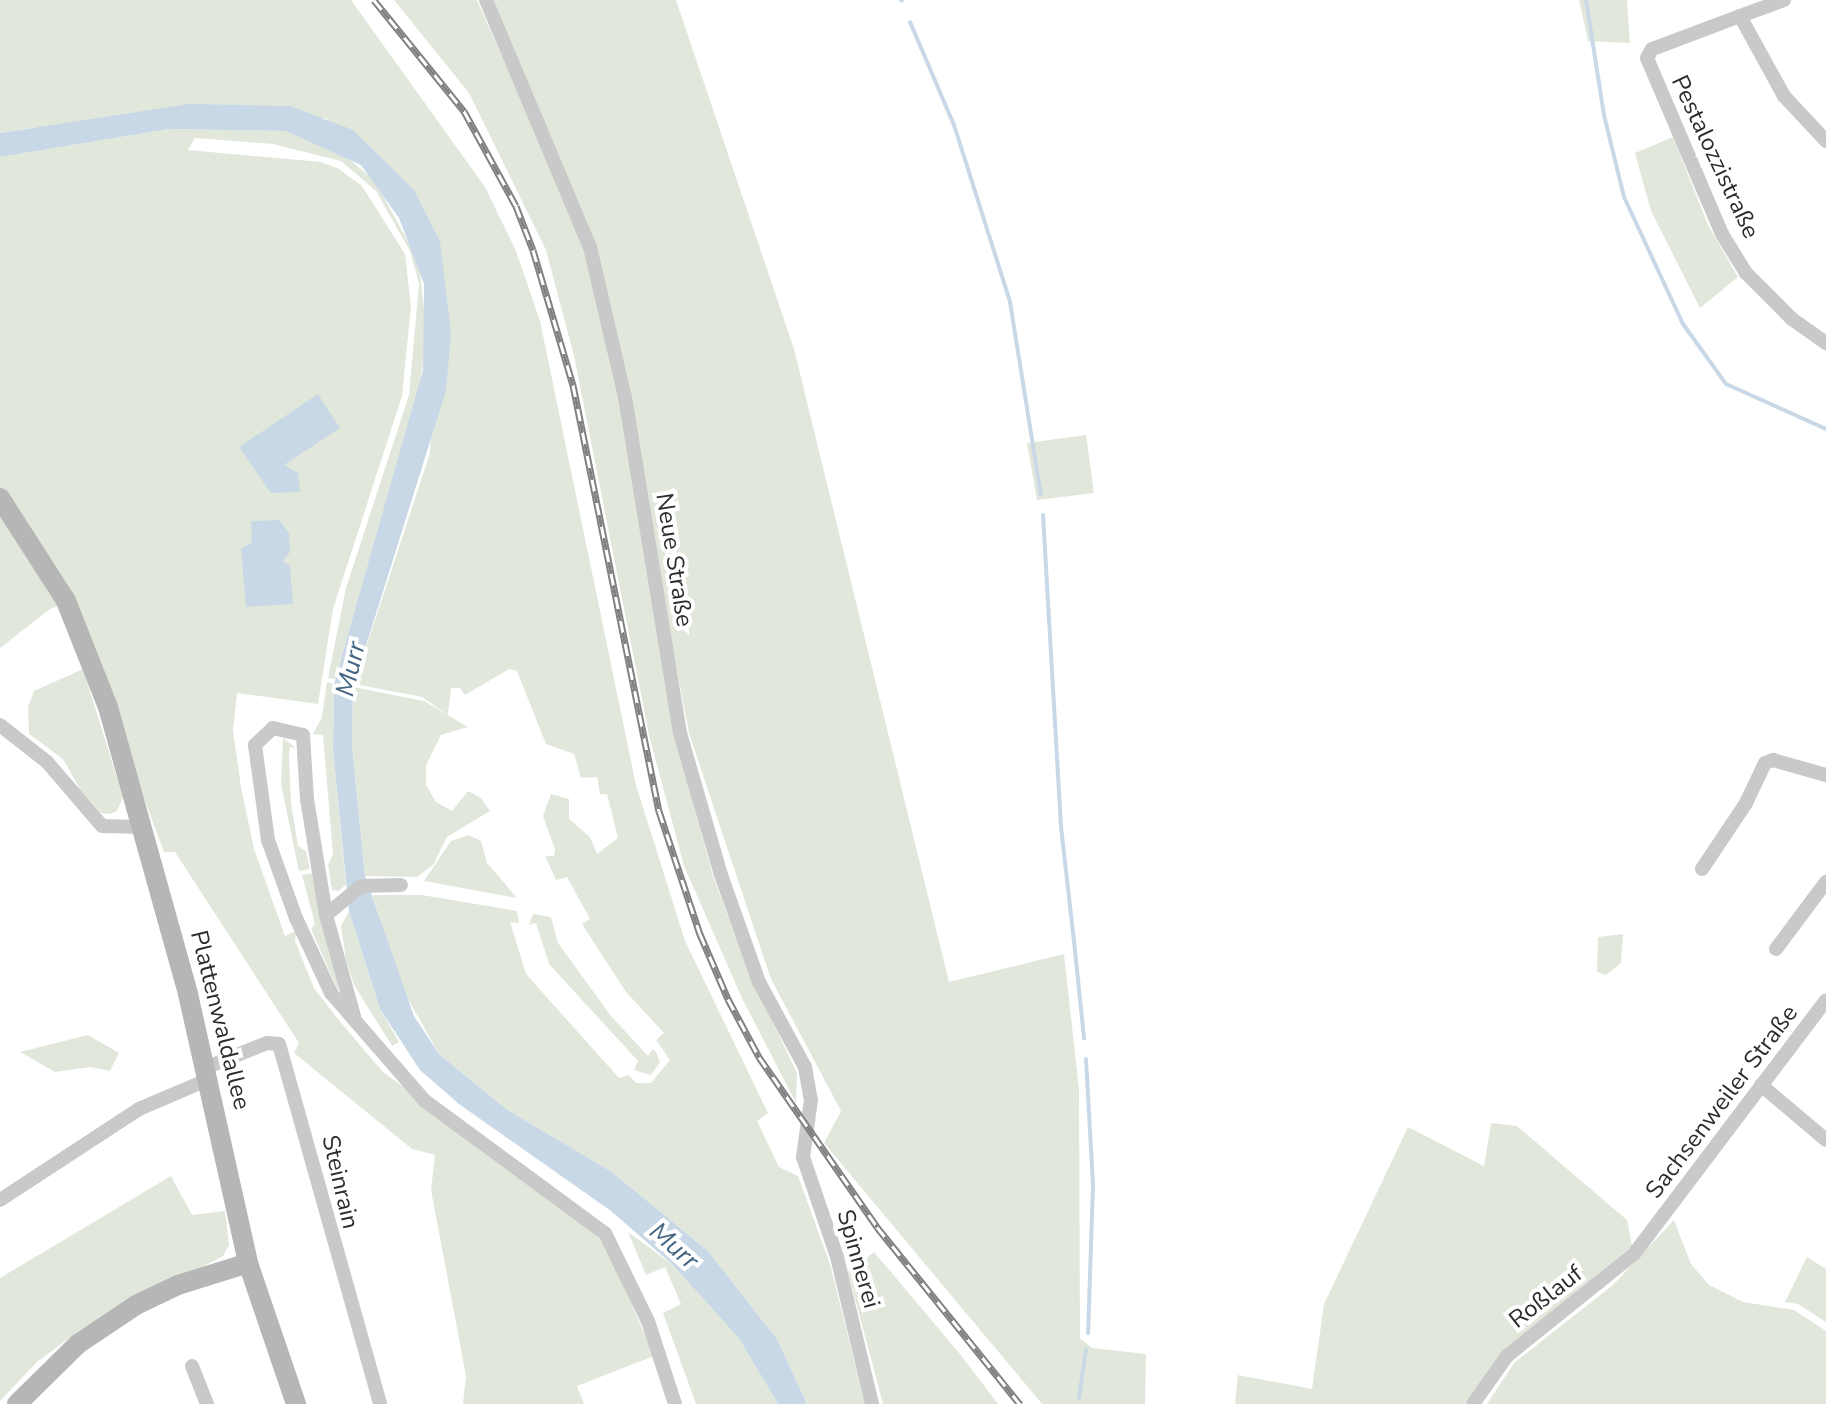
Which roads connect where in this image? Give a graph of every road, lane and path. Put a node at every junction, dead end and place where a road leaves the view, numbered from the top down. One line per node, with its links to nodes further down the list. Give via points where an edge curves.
1 (486, 0): 19 (street, Neue Straße, via 590,247 625,397 680,733 759,982 805,1067 811,1100)
2 (1784, 0): 3 (street)
3 (1740, 16): 4 (street, via 1784,96); 5 (street, Pestalozzistraße, via 1652,49 1647,58 1722,234 1746,273 1792,319)
4 (1826, 141)
5 (1826, 343)
6 (0, 498): 9 (street, Plattenwaldallee, via 60,591 85,644)
7 (0, 725): 9 (street, via 47,762 102,826)
8 (1826, 775): 10 (street, via 1773,760 1765,763 1746,803)
9 (143, 827): 17 (street, Plattenwaldallee)
10 (1702, 869)
11 (1826, 882): 14 (street)
12 (401, 885): 13 (street, via 368,884)
13 (331, 910): 16 (street); 16 (street, via 307,799 303,735 273,728 255,745 268,840 319,971 331,993)
14 (1776, 949)
15 (1826, 1000): 18 (street, Sachsenweiler Straße)
16 (354, 1016): 29 (street, via 385,1058 447,1120 553,1190 605,1233 648,1321)
17 (207, 1074): 21 (street, via 139,1109); 23 (street, Plattenwaldallee); 28 (street, Steinrain, via 267,1043 279,1044)
18 (1761, 1085): 20 (street); 22 (street, Sachsenweiler Straße)
19 (805, 1128): 30 (street, Spinnerei, via 803,1157 837,1257)
20 (1826, 1140)
21 (0, 1200)
22 (1654, 1231): 31 (street, Roßlauf, via 1613,1274 1507,1356)
23 (248, 1263): 25 (street, via 136,1305 78,1344); 27 (street, Plattenwaldallee)
24 (192, 1366): 26 (street)
25 (17, 1404)
26 (207, 1404)
27 (296, 1404)
28 (380, 1404)
29 (675, 1404)
30 (872, 1404)
31 (1473, 1404)

